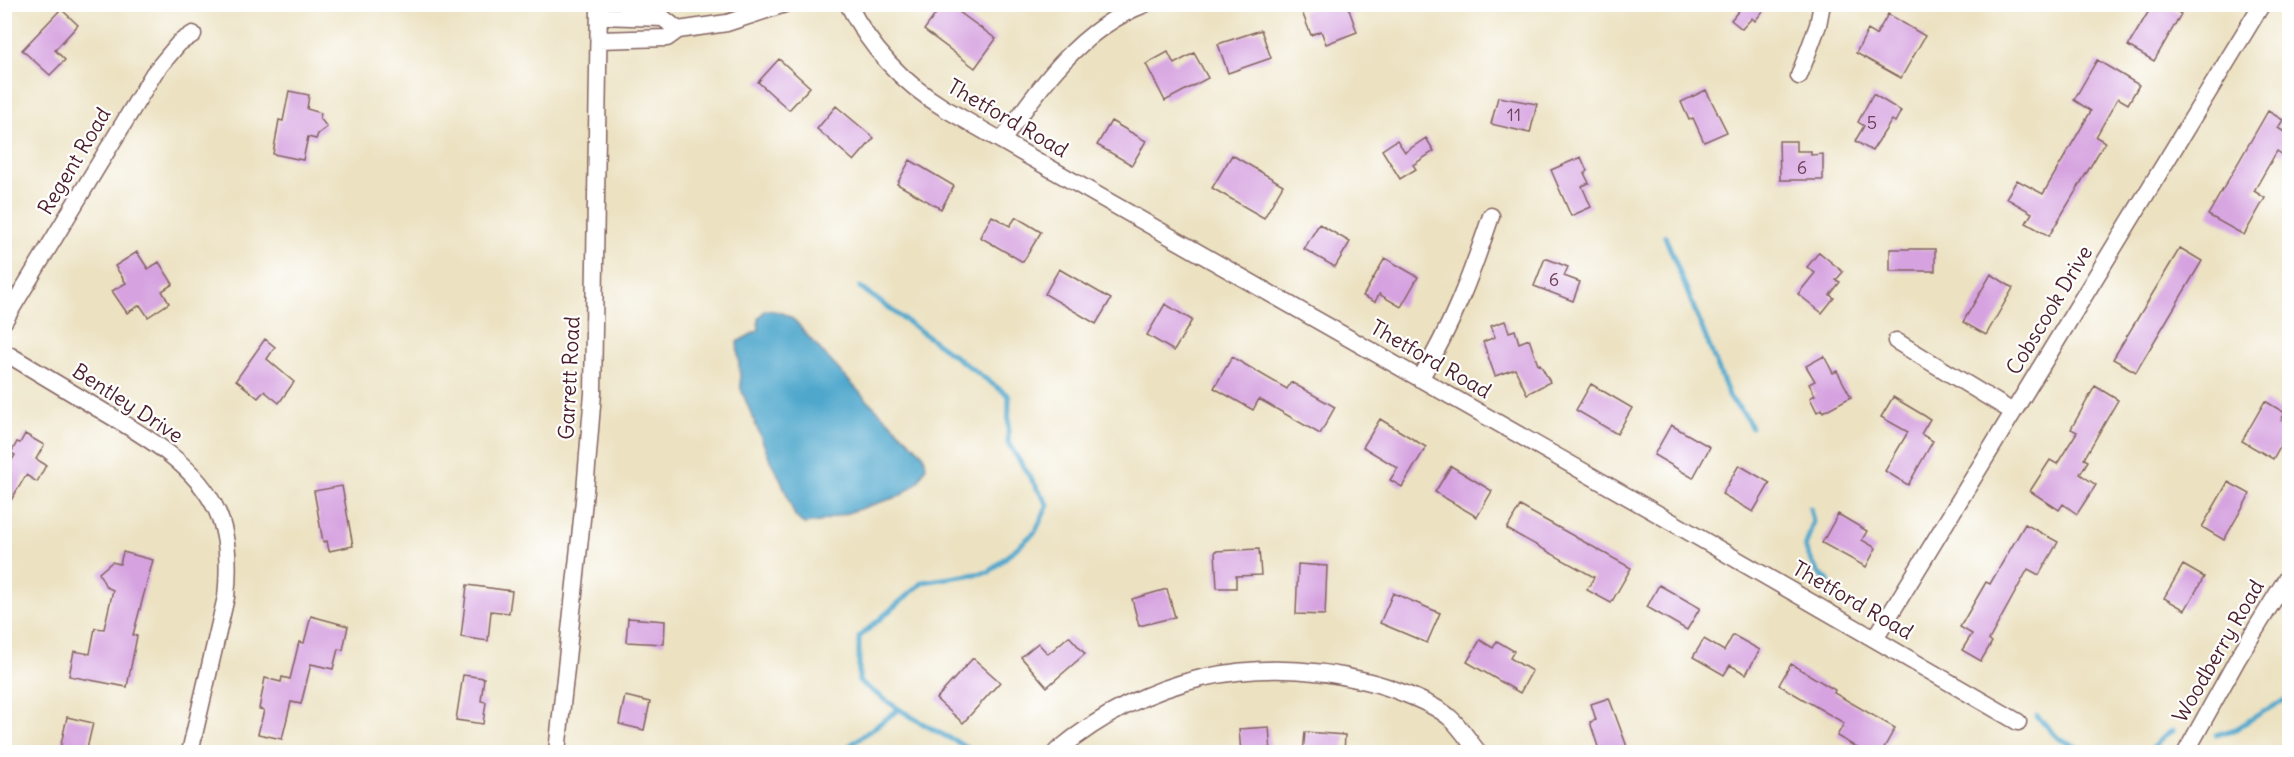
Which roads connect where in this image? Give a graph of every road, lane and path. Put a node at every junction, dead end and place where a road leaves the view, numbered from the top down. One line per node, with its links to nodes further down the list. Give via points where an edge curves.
1 (785, 4): 7 (street, via 727,23)
2 (848, 4): 11 (street, Thetford Road, via 872,43 912,86)
3 (1145, 4): 11 (street, via 1114,19 1075,49)
4 (1822, 4): 10 (street)
5 (2262, 4): 17 (street, Cobscook Drive)
6 (599, 10): 7 (street, via 663,18); 9 (street, Garrett Road)
7 (678, 30): 9 (street, via 667,38)
8 (193, 34): 13 (street, Regent Road, via 179,43 154,73)
9 (599, 40): 22 (street, Garrett Road, via 593,393)
10 (1799, 76)
11 (1002, 141): 16 (street, Thetford Road)
12 (1491, 216): 16 (street, via 1453,316)
13 (4, 321)
14 (1896, 341): 17 (street)
15 (4, 352): 21 (street, Bentley Drive, via 146,437 190,473 218,512 227,554 226,597)
16 (1420, 379): 19 (street, Thetford Road)
17 (2013, 412): 19 (street, Cobscook Drive)
18 (2289, 573): 25 (street, Woodberry Road)
19 (1875, 639): 20 (street, Thetford Road)
20 (2018, 722)
21 (190, 753)
22 (557, 753)
23 (1056, 753): 24 (street, via 1114,711 1161,690 1215,675 1257,669 1346,676 1415,698 1449,717)
24 (1478, 753)
25 (2186, 753)

